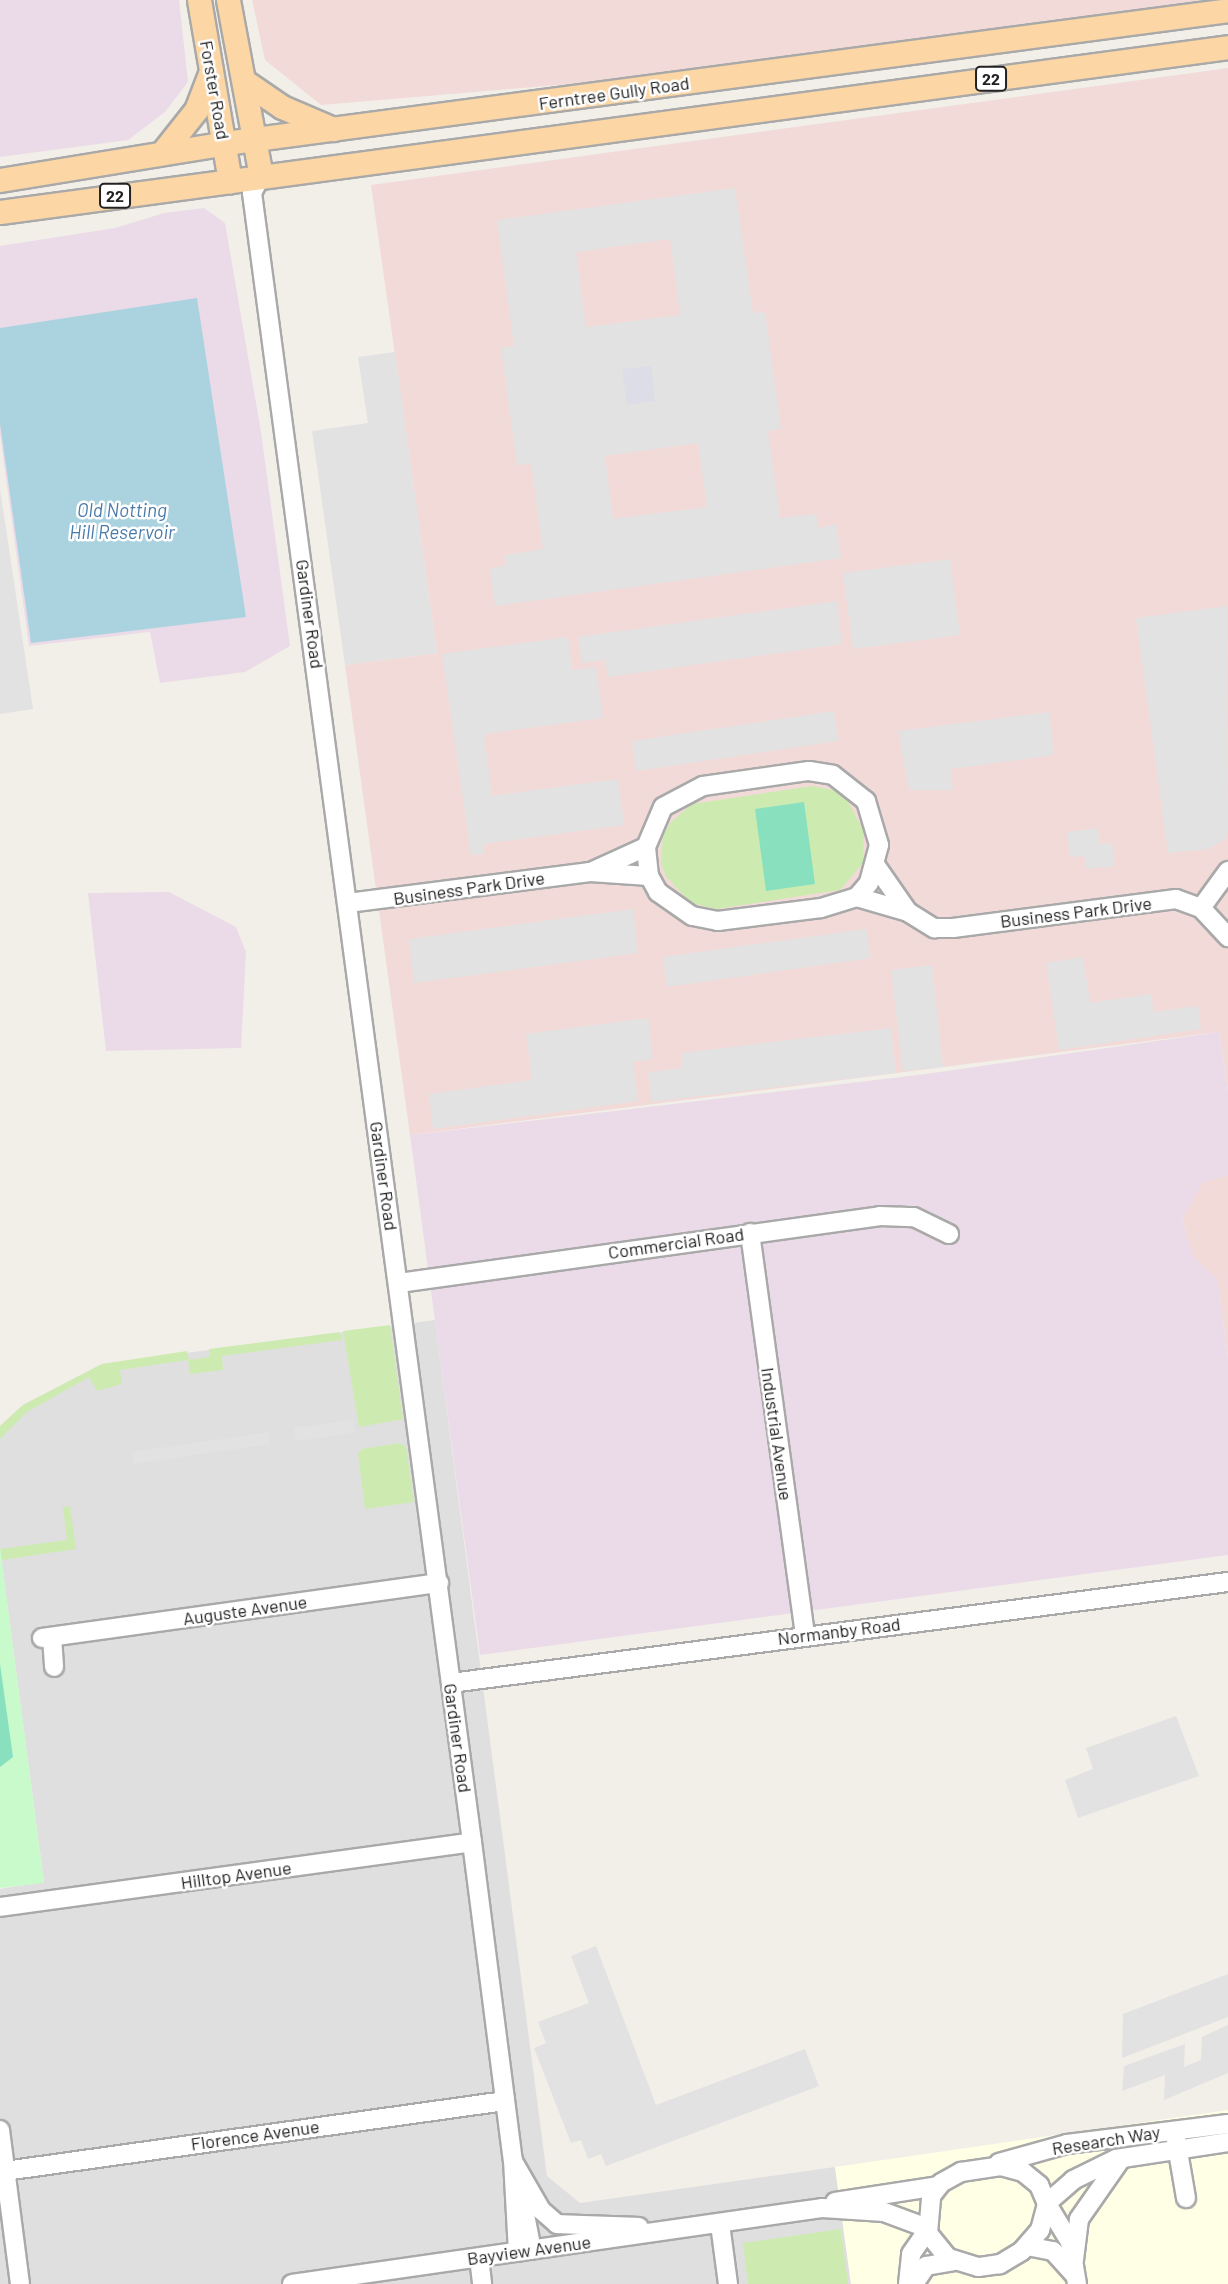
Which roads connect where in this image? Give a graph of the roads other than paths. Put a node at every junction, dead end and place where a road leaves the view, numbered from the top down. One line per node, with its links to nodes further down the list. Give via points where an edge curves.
1 (199, 0): 6 (main road, Forster Road)
2 (228, 0): 7 (main road, Forster Road)
3 (1228, 10): 5 (main road, Ferntree Gully Road / 22)
4 (1228, 47): 8 (main road, 22)
5 (871, 58): 8 (main road); 9 (main road, Ferntree Gully Road / 22)
6 (211, 71): 11 (main road, Forster Road); 12 (main road, via 196,110)
7 (244, 81): 9 (main road, via 282,107); 10 (main road, Forster Road)
8 (879, 94): 15 (main road, 22)
9 (337, 131): 10 (main road, Ferntree Gully Road / 22)
10 (256, 139): 11 (main road, Ferntree Gully Road / 22); 15 (main road, Forster Road)
11 (225, 143): 12 (main road, Ferntree Gully Road / 22); 14 (main road, Forster Road)
12 (162, 153): 13 (main road, Ferntree Gully Road / 22)
13 (0, 180)
14 (230, 181): 15 (main road, 22); 16 (main road, 22)
15 (257, 185): 23 (street, Gardiner Road)
16 (0, 212)
17 (646, 847): 18 (street, via 663,807 685,793 703,786 809,771 833,775 866,802 879,845); 20 (street, Business Park Drive); 21 (street)
18 (876, 866): 22 (street); 25 (street, Business Park Drive)
19 (1228, 871): 24 (street)
20 (590, 872): 21 (street, Business Park Drive); 23 (street, Business Park Drive)
21 (649, 876): 22 (street, via 672,906 718,921 821,908)
22 (857, 897): 25 (street, Business Park Drive)
23 (348, 903): 29 (street, Gardiner Road)
24 (1201, 908): 25 (street, Business Park Drive, via 1176,899 953,929 934,928); 26 (street)
25 (908, 912)
26 (1228, 937)
27 (750, 1233): 28 (street, Commercial Road, via 894,1215 929,1222); 29 (street, Commercial Road); 32 (street, Industrial Avenue)
28 (949, 1234)
29 (399, 1283): 31 (street, Gardiner Road)
30 (1228, 1582): 32 (street, Normanby Road)
31 (439, 1583): 33 (street, Auguste Avenue, via 47,1638); 34 (street, Gardiner Road)
32 (805, 1635): 34 (street, Normanby Road)
33 (54, 1667)
34 (451, 1683): 35 (street, Gardiner Road)
35 (472, 1842): 36 (street, Hilltop Avenue); 37 (street, Gardiner Road)
36 (0, 1908)
37 (505, 2101): 44 (street, Gardiner Road); 46 (street, Florence Avenue)
38 (1228, 2124): 40 (street, Research Way)
39 (0, 2130): 46 (street)
40 (1168, 2130): 42 (street); 45 (street, Research Way, via 1059,2145)
41 (1228, 2141): 42 (street, Research Way)
42 (1180, 2148): 43 (street, Research Way); 48 (street)
43 (1124, 2157): 49 (street, Research Way, via 1080,2176); 57 (street, via 1079,2219)
44 (513, 2160): 53 (street, Gardiner Road, via 541,2210 557,2224); 55 (street, Gardiner Road)
45 (986, 2166): 47 (street, via 961,2172); 49 (street, via 1009,2167 1029,2175)
46 (5, 2171): 59 (street)
47 (938, 2186): 50 (street, Bayview Avenue, via 871,2194); 52 (street, via 929,2205)
48 (1186, 2198)
49 (1047, 2204): 54 (street, via 1040,2230); 57 (street, via 1068,2237)
50 (766, 2216): 51 (street, Bayview Avenue); 52 (street, Bayview Avenue, via 845,2208 894,2214)
51 (720, 2224): 53 (street, Bayview Avenue); 63 (street)
52 (928, 2229): 58 (street, via 936,2248); 64 (street, via 911,2254)
53 (671, 2230): 55 (street, Bayview Avenue)
54 (1027, 2246): 57 (street, via 1058,2254 1077,2284); 58 (street, via 993,2265)
55 (525, 2251): 56 (street, Bayview Avenue)
56 (473, 2258): 60 (street, Bayview Avenue); 61 (street); 62 (street)
57 (1074, 2260)
58 (954, 2261): 65 (street, via 926,2266)
59 (20, 2284)
60 (292, 2284)
61 (472, 2284)
62 (482, 2284)
63 (728, 2284)
64 (908, 2284)
65 (914, 2284)

